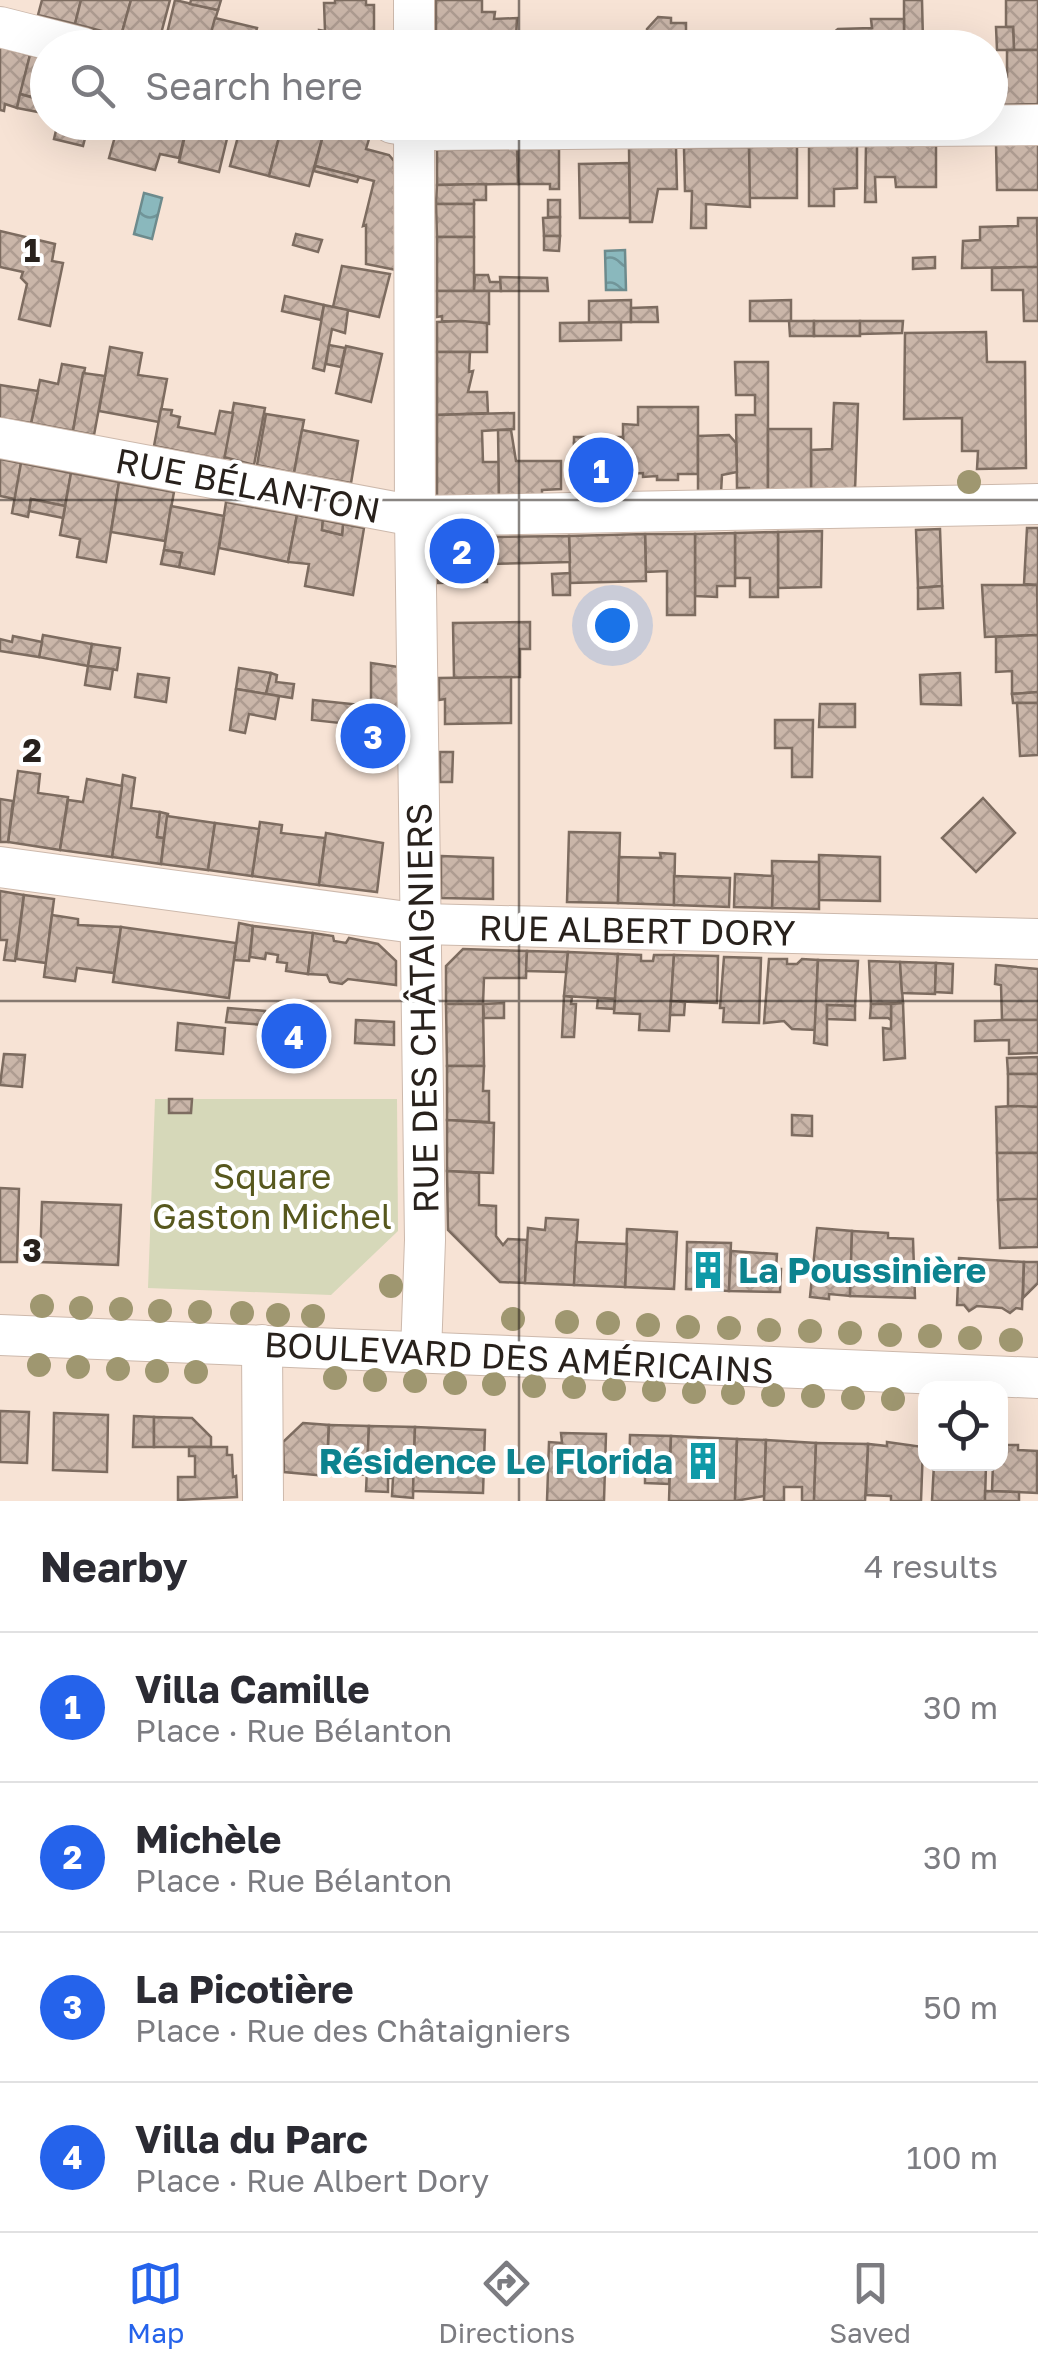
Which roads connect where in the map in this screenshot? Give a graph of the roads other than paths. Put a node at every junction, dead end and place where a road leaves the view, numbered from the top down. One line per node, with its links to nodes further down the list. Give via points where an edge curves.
1 (414, 0): 3 (street)
2 (0, 27): 4 (street)
3 (414, 30)
4 (30, 35)
5 (1008, 126): 6 (street)
6 (1038, 126)
7 (406, 140): 10 (street, RUE DES CHÂTAIGNIERS)
8 (0, 438): 10 (street, RUE BÉLANTON)
9 (1038, 504): 10 (street, RUE BÉLANTON)
10 (415, 516): 12 (street, RUE DES CHÂTAIGNIERS)
11 (0, 867): 12 (street, RUE ALBERT DORY)
12 (422, 924): 13 (street, RUE ALBERT DORY); 16 (street, RUE DES CHÂTAIGNIERS)
13 (1038, 939)
14 (0, 1335): 15 (street, BOULEVARD DES AMÉRICAINS)
15 (262, 1346): 16 (street, BOULEVARD DES AMÉRICAINS); 18 (street)
16 (421, 1353): 17 (street, BOULEVARD DES AMÉRICAINS)
17 (1038, 1378)
18 (263, 1501)

